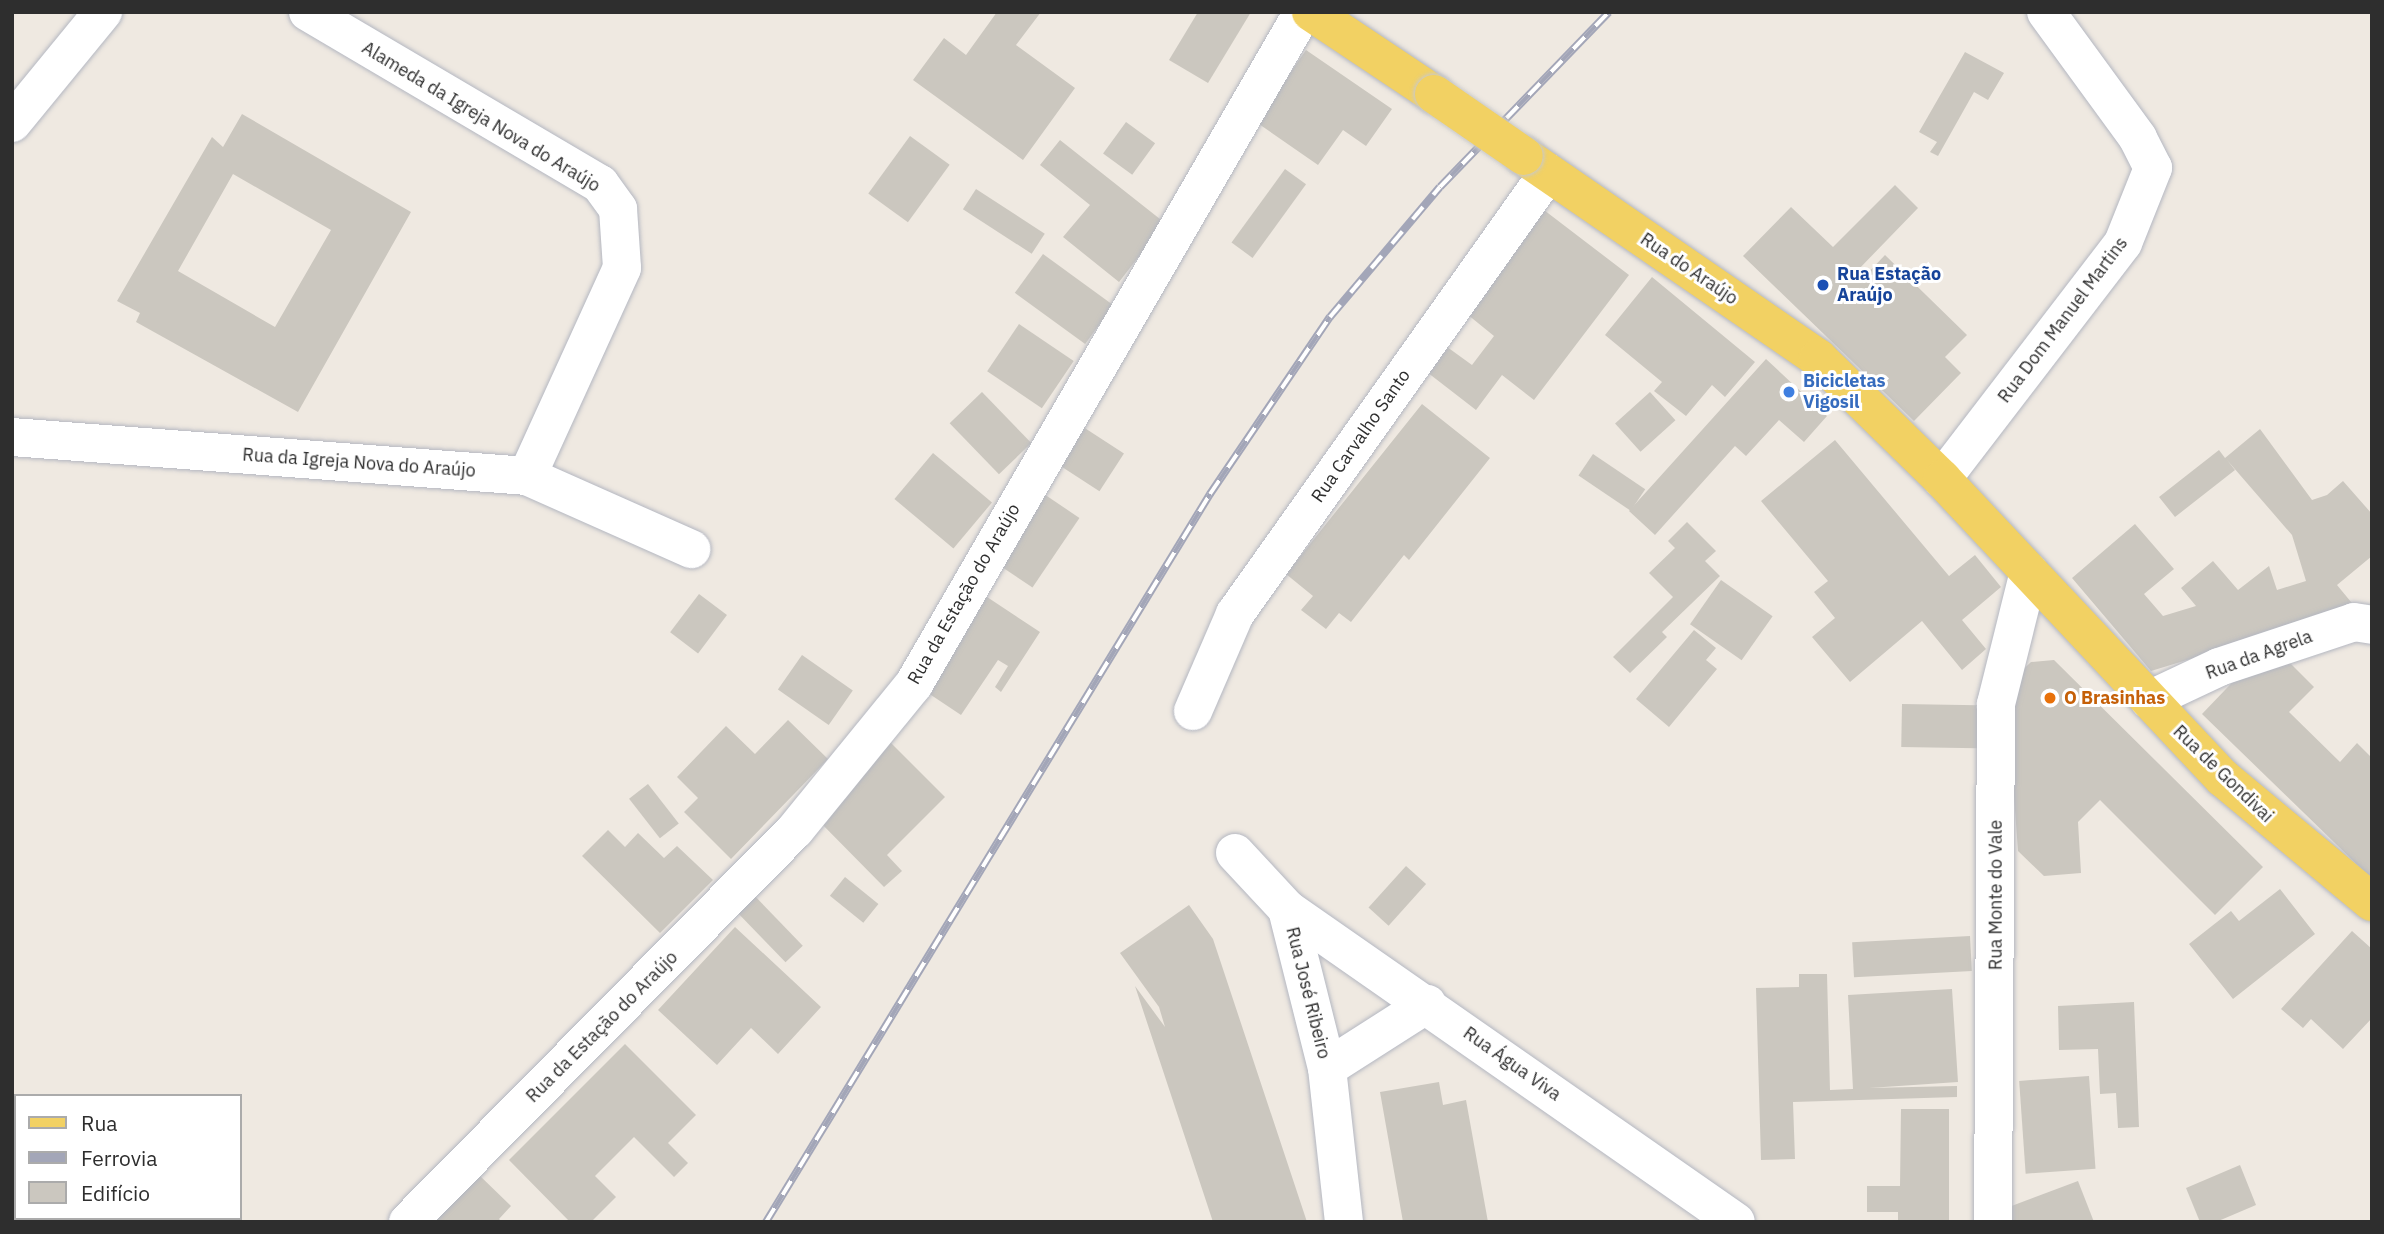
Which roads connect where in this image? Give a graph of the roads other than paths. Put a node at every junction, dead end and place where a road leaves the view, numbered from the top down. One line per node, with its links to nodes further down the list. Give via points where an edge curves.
1 (103, 12): 6 (street)
2 (308, 12): 9 (street, Alameda da Igreja Nova do Araújo, via 600,184 618,209 622,268)
3 (1303, 12): 21 (street, Rua da Estação do Araújo, via 914,684 795,830)
4 (1311, 12): 7 (main road, Rua do Araújo, bridge)
5 (2046, 12): 10 (street, Rua Dom Manuel Martins, via 2138,138 2153,168 2123,243)
6 (12, 123)
7 (1536, 164): 10 (main road, Rua do Araújo, via 1818,358); 15 (street, Rua Carvalho Santo, via 1235,614)
8 (12, 436): 9 (street, Rua da Igreja Nova do Araújo)
9 (527, 477): 11 (street, Rua da Igreja Nova do Araújo)
10 (1942, 480): 12 (main road, Rua do Araújo)
11 (691, 549)
12 (2029, 572): 14 (main road, Rua de Gondivai); 24 (street, Rua Monte do Vale, via 1996,704)
13 (2372, 625): 14 (street, Rua da Agrela, via 2354,622 2219,667)
14 (2149, 699): 17 (main road, Rua de Gondivai, via 2223,778)
15 (1194, 711)
16 (1235, 853): 18 (street, Rua José Ribeiro)
17 (2372, 902)
18 (1287, 909): 19 (street, Rua Água Viva); 20 (street, Rua José Ribeiro)
19 (1427, 1004): 20 (street, Rua José Ribeiro); 23 (street, Rua Água Viva)
20 (1327, 1069): 22 (street, Rua José Ribeiro)
21 (408, 1222)
22 (1343, 1222)
23 (1736, 1222)
24 (1993, 1222)

